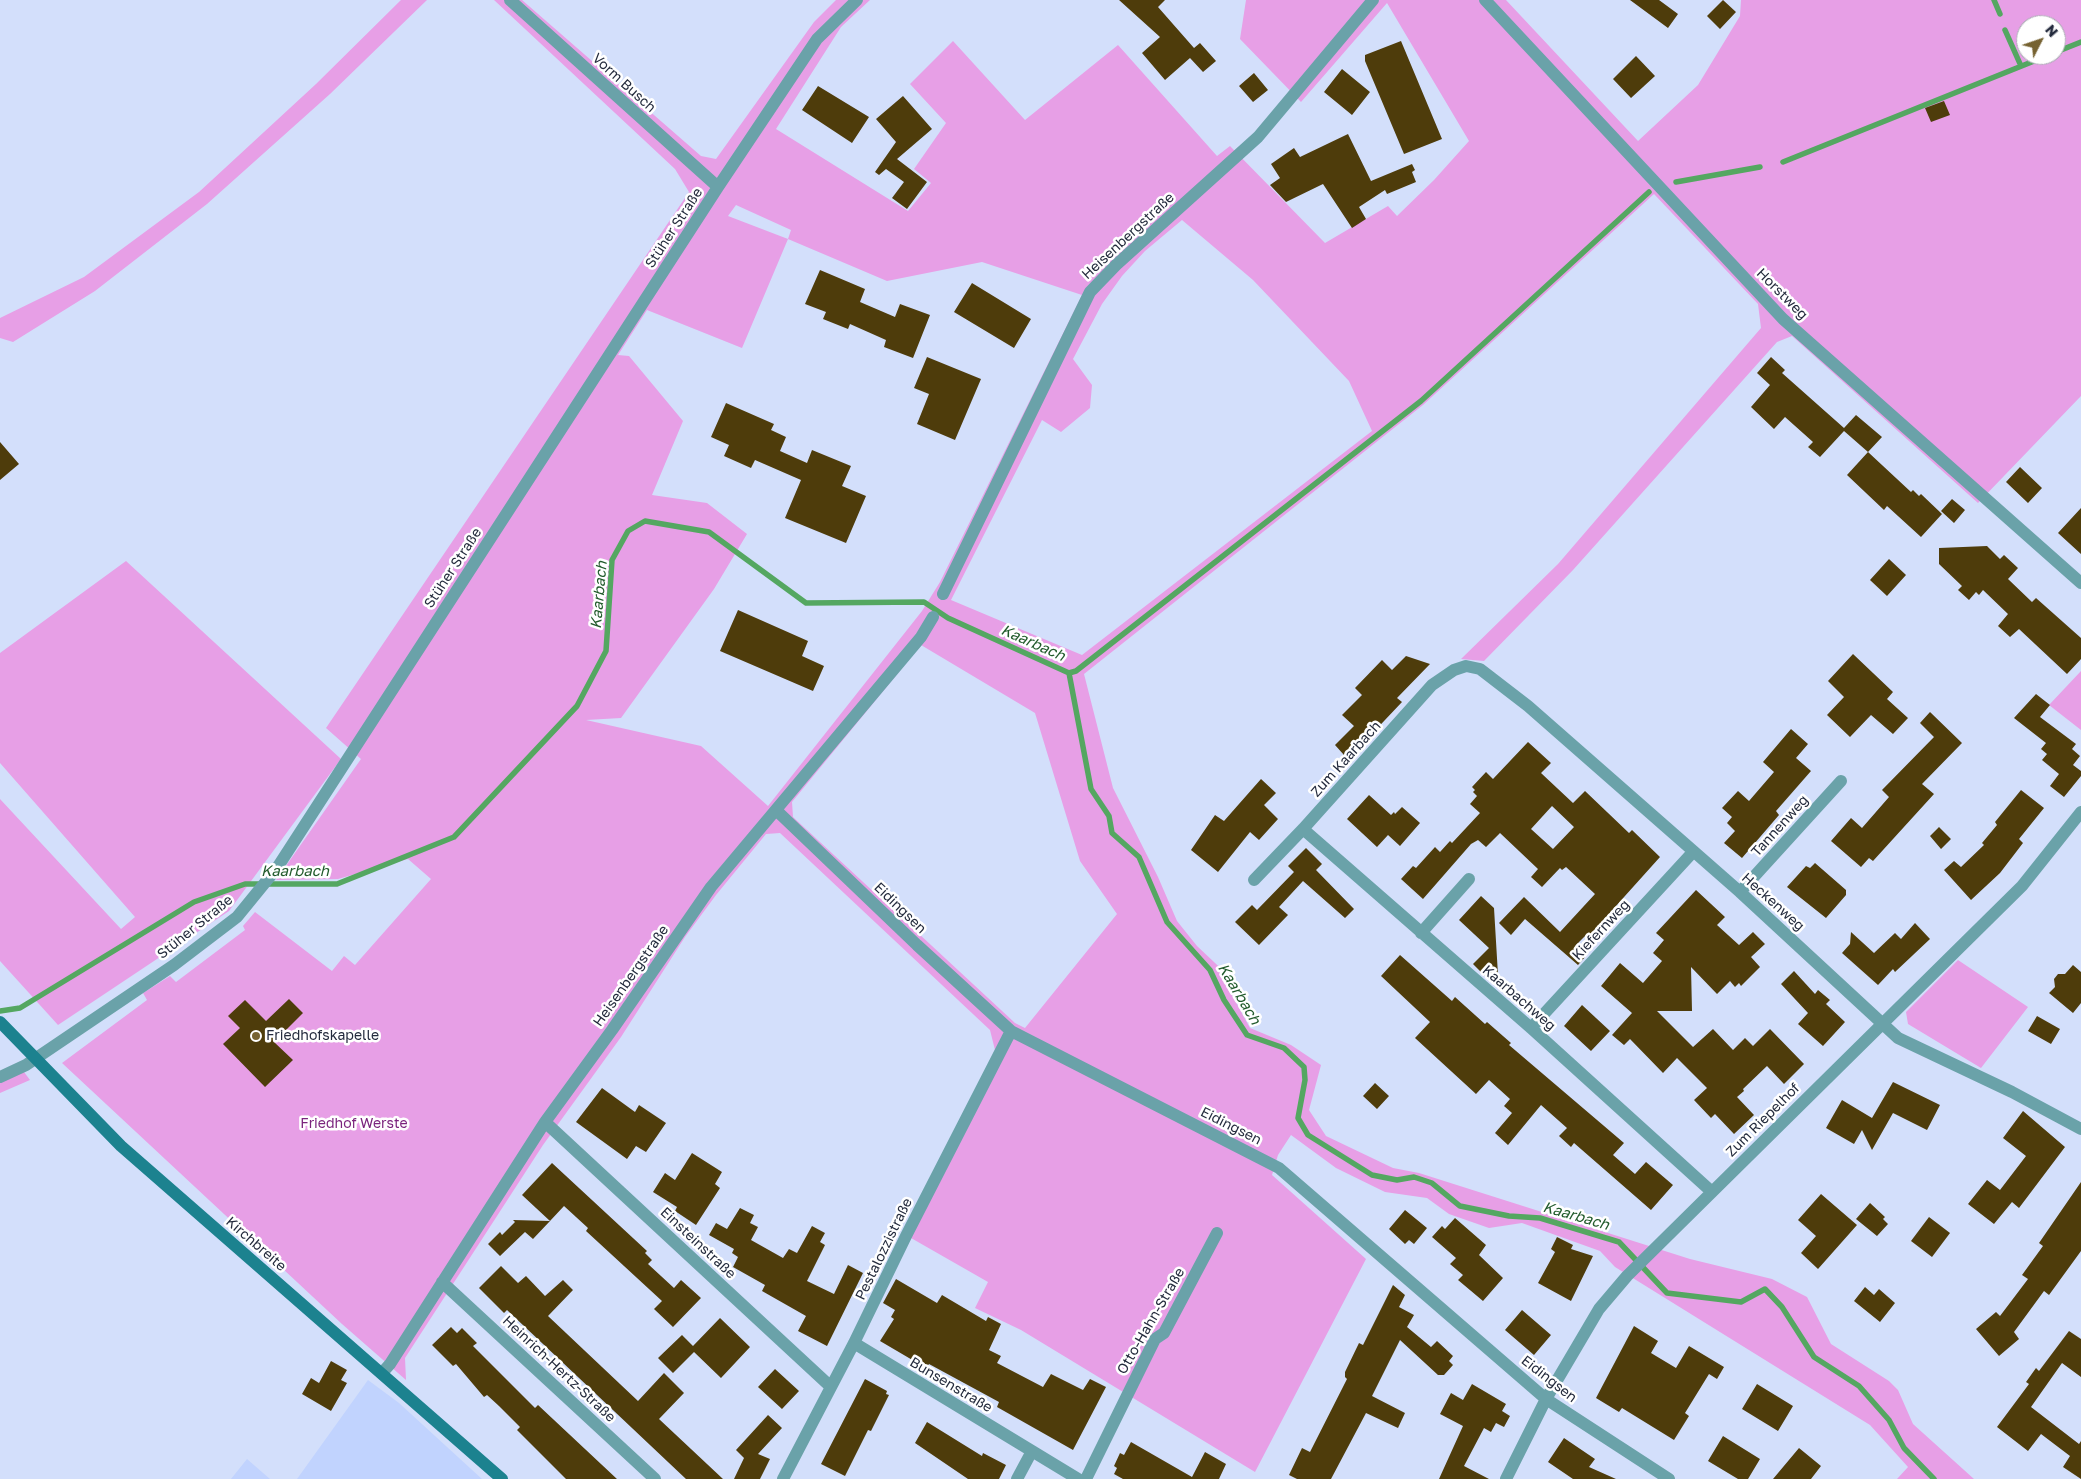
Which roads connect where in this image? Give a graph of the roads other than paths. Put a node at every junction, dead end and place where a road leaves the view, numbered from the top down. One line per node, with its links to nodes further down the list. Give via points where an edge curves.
1 (510, 0): 5 (street, Vorm Busch)
2 (857, 0): 5 (street, Stüher Straße, via 817,40)
3 (1373, 0): 7 (street, Heisenbergstraße, via 1258,137 1090,292)
4 (1485, 0): 6 (street, Horstweg, via 1783,318)
5 (718, 187): 23 (street, Stüher Straße, via 277,868 237,917 174,966)
6 (2081, 583)
7 (943, 594)
8 (933, 617): 11 (street, Heisenbergstraße, via 922,637)
9 (1466, 666): 13 (street, Zum Kaarbach, via 1446,674 1432,685); 14 (street, Heckenweg, via 1491,675)
10 (1841, 781): 17 (street, Tannenweg)
11 (777, 811): 22 (street, Eidingsen); 25 (street, Heisenbergstraße, via 711,887)
12 (2080, 816): 19 (street, Zum Riepelhof, via 2022,886)
13 (1303, 829): 16 (street, Zum Kaarbach); 18 (street, Kaarbachweg)
14 (1693, 852): 17 (street, Heckenweg); 21 (street, Kiefernweg)
15 (1469, 879): 18 (street)
16 (1254, 880)
17 (1740, 892): 19 (street, Heckenweg)
18 (1421, 933): 21 (street, Kaarbachweg)
19 (1883, 1022): 26 (street, Heckenweg, via 1898,1038); 27 (street, Zum Riepelhof)
20 (4, 1026): 23 (street, Kirchbreite)
21 (1531, 1028): 27 (street, Kaarbachweg)
22 (1011, 1031): 30 (street, Pestalozzistraße); 33 (street, Eidingsen, via 1279,1168)
23 (36, 1059): 24 (street, Stüher Straße); 31 (street, Kirchbreite, via 120,1146)
24 (0, 1077)
25 (545, 1122): 29 (street, Heisenbergstraße); 32 (street, Einsteinstraße)
26 (2081, 1129)
27 (1712, 1192): 33 (street, Zum Riepelhof, via 1599,1309)
28 (1217, 1233): 40 (street, Otto-Hahn-Straße, via 1164,1333 1155,1339)
29 (442, 1282): 31 (street, Heisenbergstraße); 36 (street, Heinrich-Hertz-Straße)
30 (854, 1343): 32 (street, Pestalozzistraße); 34 (street, Bunsenstraße)
31 (382, 1373): 35 (street, Kirchbreite)
32 (831, 1386): 37 (street, Pestalozzistraße)
33 (1546, 1400): 41 (street, Zum Riepelhof); 42 (street, Eidingsen)
34 (1032, 1451): 38 (street); 39 (street, Bunsenstraße)
35 (502, 1479)
36 (655, 1479)
37 (783, 1479)
38 (1017, 1479)
39 (1078, 1479)
40 (1086, 1479)
41 (1506, 1479)
42 (1669, 1479)

